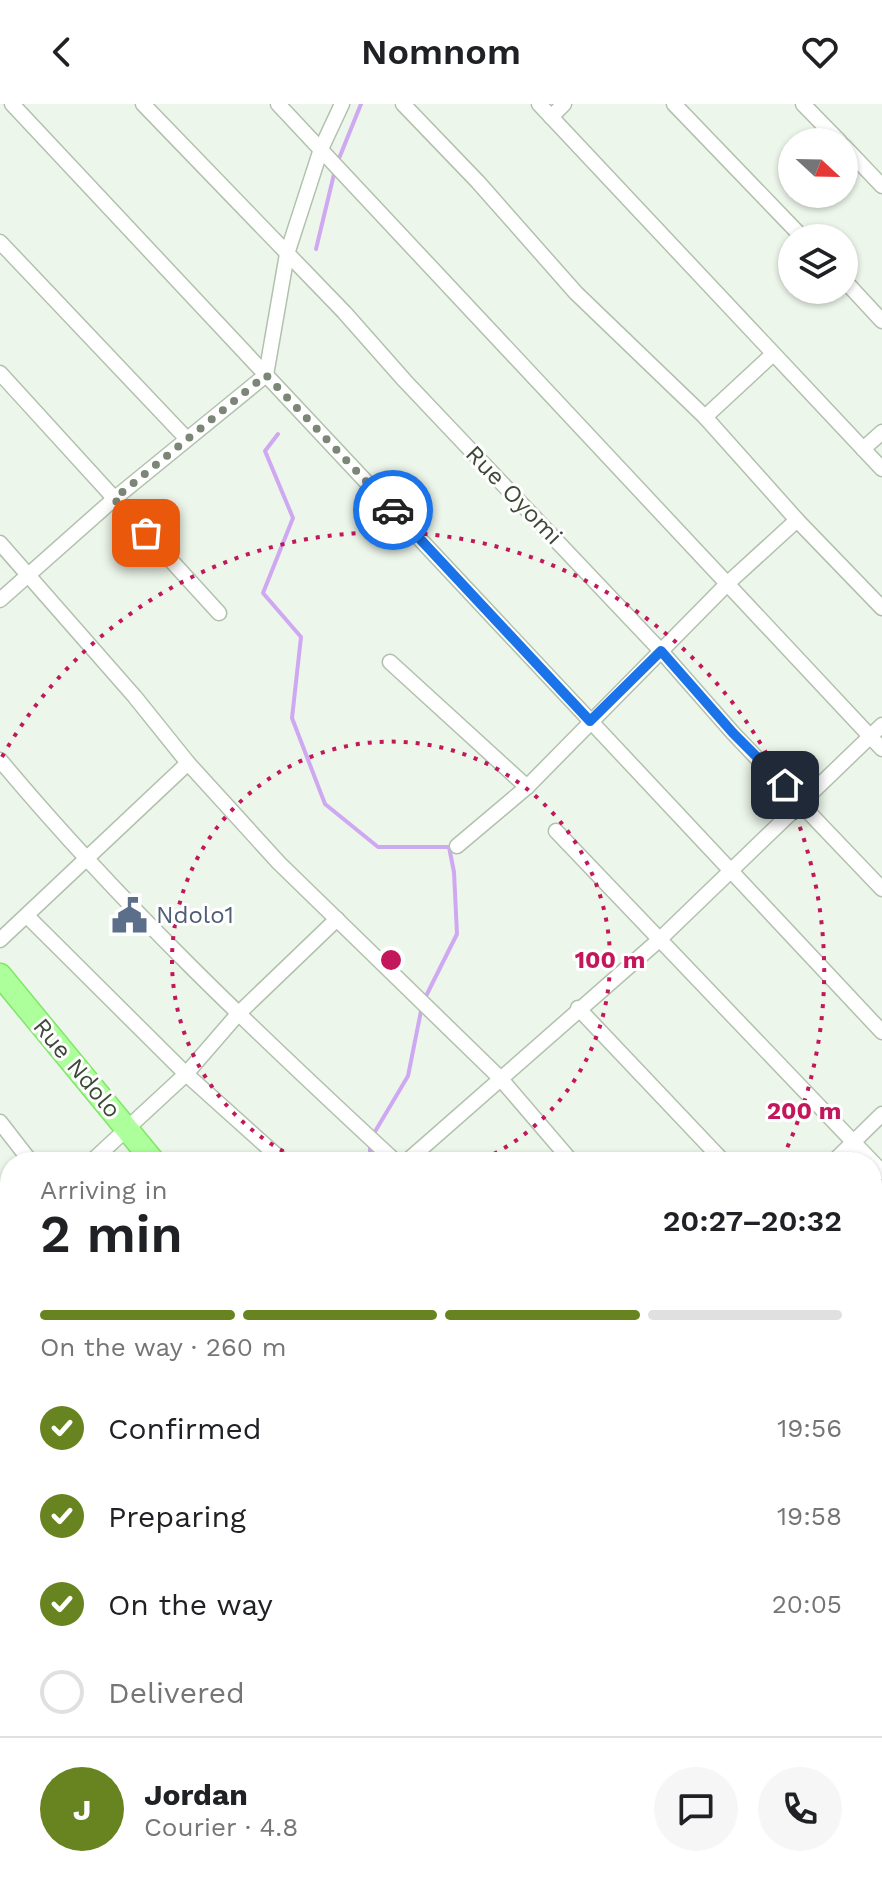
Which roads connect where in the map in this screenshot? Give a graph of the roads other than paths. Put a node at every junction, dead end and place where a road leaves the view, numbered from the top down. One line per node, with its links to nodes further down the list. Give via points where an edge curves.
1 (12, 104): 22 (street)
2 (143, 104): 17 (street, Rue Oyomi)
3 (278, 104): 12 (street)
4 (342, 104): 12 (street)
5 (403, 104): 23 (street, via 576,293)
6 (539, 104): 10 (street)
7 (564, 104): 10 (street)
8 (674, 104): 15 (street)
9 (803, 104): 11 (street)
10 (551, 117): 20 (street)
11 (826, 128)
12 (321, 149): 17 (street); 32 (street)
13 (858, 161): 14 (street)
14 (882, 186)
15 (790, 224)
16 (0, 242): 25 (street)
17 (287, 254): 22 (street); 36 (street, Rue Oyomi)
18 (858, 295): 19 (street)
19 (882, 321)
20 (773, 354): 23 (street); 26 (street)
21 (0, 373): 28 (street)
22 (266, 375): 25 (street); 38 (street)
23 (705, 417): 29 (street)
24 (882, 432): 26 (street)
25 (186, 438): 28 (street)
26 (863, 449): 27 (street)
27 (882, 469)
28 (114, 499): 31 (street); 35 (street)
29 (797, 520): 32 (street); 34 (street)
30 (0, 543): 31 (street)
31 (29, 575): 33 (street); 43 (street)
32 (728, 583): 36 (street); 40 (street)
33 (0, 600)
34 (882, 608)
35 (219, 613)
36 (661, 651): 38 (street); 45 (street, Rue Oyomi)
37 (390, 662): 44 (street)
38 (590, 721): 44 (street); 49 (street)
39 (882, 725): 40 (street)
40 (870, 736): 41 (street); 45 (street)
41 (882, 749)
42 (0, 760): 48 (street)
43 (188, 763): 48 (street); 52 (street)
44 (527, 787): 47 (street)
45 (802, 803): 49 (street); 50 (street, Rue Oyomi)
46 (556, 831): 54 (street)
47 (457, 846)
48 (87, 860): 51 (street); 57 (street)
49 (730, 870): 54 (street); 58 (street)
50 (882, 889)
51 (27, 916): 53 (street); 59 (street)
52 (337, 919): 57 (street); 60 (street)
53 (0, 940)
54 (659, 940): 56 (street); 64 (street)
55 (0, 975): 63 (main road, Rue Ndolo)
56 (578, 1008): 60 (street); 72 (street)
57 (238, 1014): 59 (street); 69 (street)
58 (882, 1032)
59 (186, 1074): 63 (street); 68 (street)
60 (500, 1078): 70 (street); 71 (street)
61 (882, 1114): 64 (street)
62 (0, 1122): 65 (street)
63 (127, 1129): 66 (street); 67 (main road, Rue Ndolo)
64 (853, 1141): 73 (street); 74 (street)
65 (23, 1152)
66 (102, 1152)
67 (146, 1152)
68 (273, 1152)
69 (385, 1152)
70 (417, 1152)
71 (563, 1152)
72 (715, 1152)
73 (843, 1152)
74 (863, 1152)

